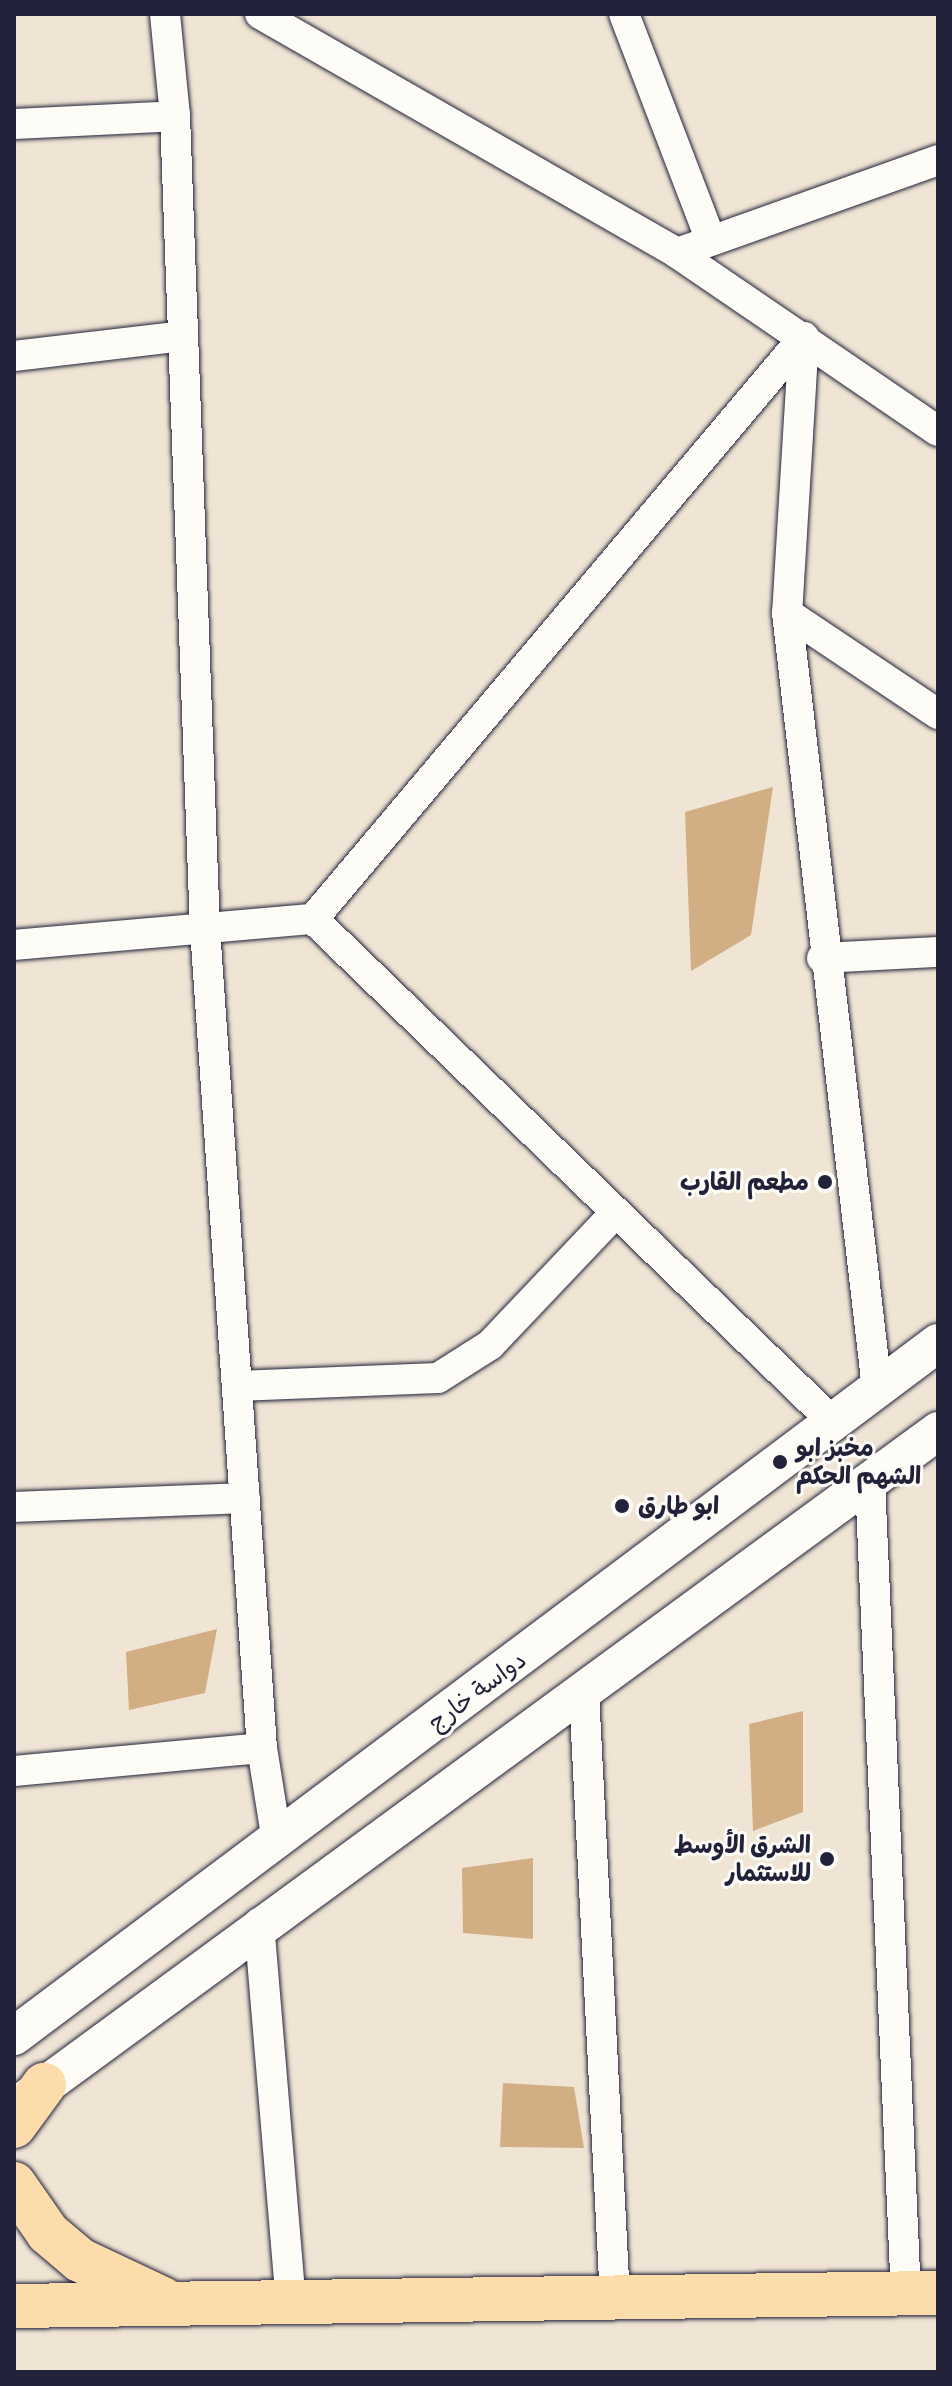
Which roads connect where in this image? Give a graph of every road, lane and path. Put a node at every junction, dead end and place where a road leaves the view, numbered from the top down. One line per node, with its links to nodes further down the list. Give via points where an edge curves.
1 (165, 14): 4 (street)
2 (260, 14): 8 (street)
3 (624, 14): 7 (street)
4 (175, 116): 5 (street); 9 (street)
5 (14, 124)
6 (938, 160): 7 (street)
7 (710, 238): 8 (street)
8 (677, 253): 10 (street)
9 (183, 336): 11 (street); 16 (street)
10 (804, 337): 12 (street); 13 (street); 15 (street)
11 (14, 356)
12 (938, 431)
13 (787, 613): 14 (street); 19 (street)
14 (938, 714)
15 (313, 919): 16 (street); 20 (street)
16 (205, 929): 17 (street); 22 (street)
17 (14, 945)
18 (938, 952): 19 (street)
19 (822, 958): 23 (street)
20 (616, 1212): 22 (street, via 490,1345 438,1378); 24 (street)
21 (938, 1343): 23 (street, دواسة خارج)
22 (237, 1386): 27 (street)
23 (877, 1389): 24 (street, دواسة خارج)
24 (833, 1422): 32 (street, دواسة خارج)
25 (938, 1431): 26 (street)
26 (870, 1481): 29 (street); 38 (street)
27 (245, 1498): 28 (street); 30 (street)
28 (14, 1507)
29 (584, 1692): 33 (street); 39 (street)
30 (262, 1748): 31 (street); 32 (street)
31 (14, 1771)
32 (277, 1842): 34 (street, دواسة خارج)
33 (259, 1923): 35 (street); 40 (street)
34 (14, 2036)
35 (29, 2097): 36 (main road)
36 (14, 2126)
37 (14, 2184): 41 (main road, via 48,2233 80,2260)
38 (922, 2294): 39 (main road)
39 (615, 2300): 40 (main road)
40 (291, 2302): 41 (main road)
41 (172, 2304): 42 (main road)
42 (14, 2306)

